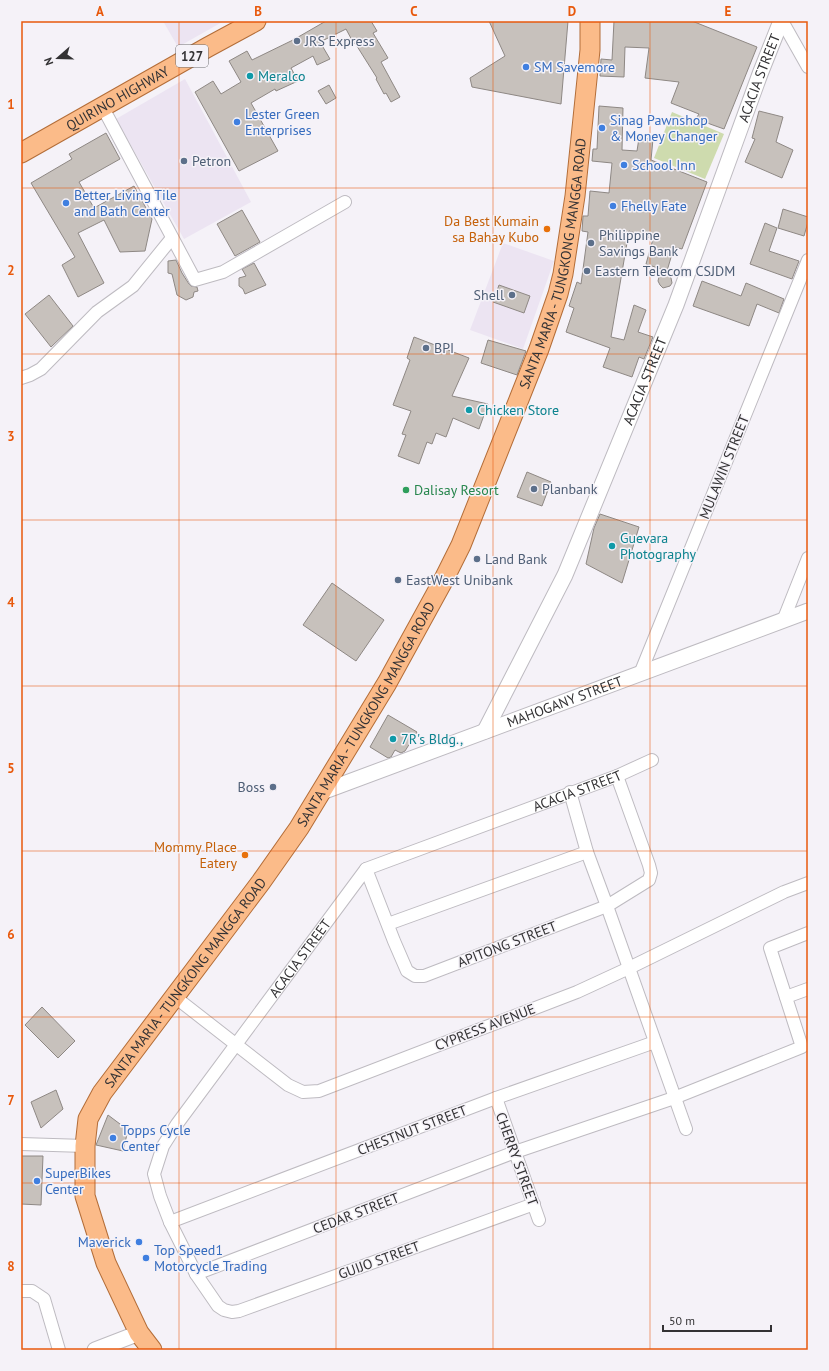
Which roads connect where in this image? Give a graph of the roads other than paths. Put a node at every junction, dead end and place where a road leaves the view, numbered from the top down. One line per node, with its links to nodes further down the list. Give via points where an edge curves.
1 (256, 21): 5 (main road, QUIRINO HIGHWAY / 127)
2 (590, 21): 18 (main road, SANTA MARIA - TUNGKONG MANGGA ROAD, via 590,50 575,196 563,274 539,349 452,563 387,683)
3 (782, 21): 4 (street); 15 (street, ACACIA STREET, via 760,74 676,305 565,575)
4 (808, 67)
5 (102, 106): 6 (main road, QUIRINO HIGHWAY / 127); 8 (street)
6 (21, 152)
7 (345, 202): 8 (street, via 223,272 195,280)
8 (172, 238): 10 (street, via 133,286 97,312 41,369)
9 (808, 260): 14 (street, MULAWIN STREET)
10 (21, 378)
11 (808, 558): 13 (street)
12 (808, 611): 13 (street, MAHOGANY STREET)
13 (783, 621): 14 (street, MAHOGANY STREET)
14 (640, 674): 15 (street, MAHOGANY STREET)
15 (485, 731): 18 (street, MAHOGANY STREET)
16 (652, 760): 17 (street, ACACIA STREET)
17 (617, 776): 19 (street, ACACIA STREET); 23 (street, APITONG STREET, via 651,873 649,880)
18 (322, 792): 28 (main road, SANTA MARIA - TUNGKONG MANGGA ROAD, via 261,882)
19 (570, 792): 20 (street); 21 (street, ACACIA STREET)
20 (587, 852): 23 (street); 24 (street)
21 (366, 869): 24 (street); 31 (street, ACACIA STREET)
22 (808, 883): 26 (street, CYPRESS AVENUE, via 784,892)
23 (607, 906): 24 (street, APITONG STREET, via 424,976 415,976 407,971); 26 (street)
24 (388, 924)
25 (808, 933): 29 (street, via 770,948)
26 (629, 968): 30 (street); 31 (street, CYPRESS AVENUE, via 577,992 319,1091 303,1092 288,1085)
27 (808, 989): 29 (street)
28 (175, 997): 31 (street, CYPRESS AVENUE); 37 (main road, SANTA MARIA - TUNGKONG MANGGA ROAD, via 102,1093 88,1119)
29 (786, 997): 32 (street)
30 (655, 1042): 33 (street, CHESTNUT STREET); 34 (street)
31 (235, 1044): 41 (street, ACACIA STREET, via 163,1146 154,1174)
32 (805, 1046): 34 (street, CEDAR STREET)
33 (496, 1098): 38 (street, CHERRY STREET); 41 (street, CHESTNUT STREET)
34 (674, 1098): 35 (street); 38 (street, CEDAR STREET)
35 (686, 1129)
36 (21, 1144): 37 (street)
37 (85, 1146): 45 (main road, SANTA MARIA - TUNGKONG MANGGA ROAD, via 85,1196 106,1262)
38 (515, 1152): 39 (street, CHERRY STREET); 42 (street, CEDAR STREET)
39 (534, 1204): 40 (street, CHERRY STREET); 44 (street, GUIJO STREET, via 240,1311)
40 (539, 1220)
41 (170, 1222): 42 (street, ACACIA STREET)
42 (196, 1274): 44 (street, ACACIA STREET, via 218,1306)
43 (21, 1290): 46 (street, via 32,1291 44,1299)
44 (224, 1310)
45 (139, 1333): 47 (street); 48 (main road, SANTA MARIA - TUNGKONG MANGGA ROAD)
46 (59, 1350)
47 (95, 1350)
48 (152, 1350)

